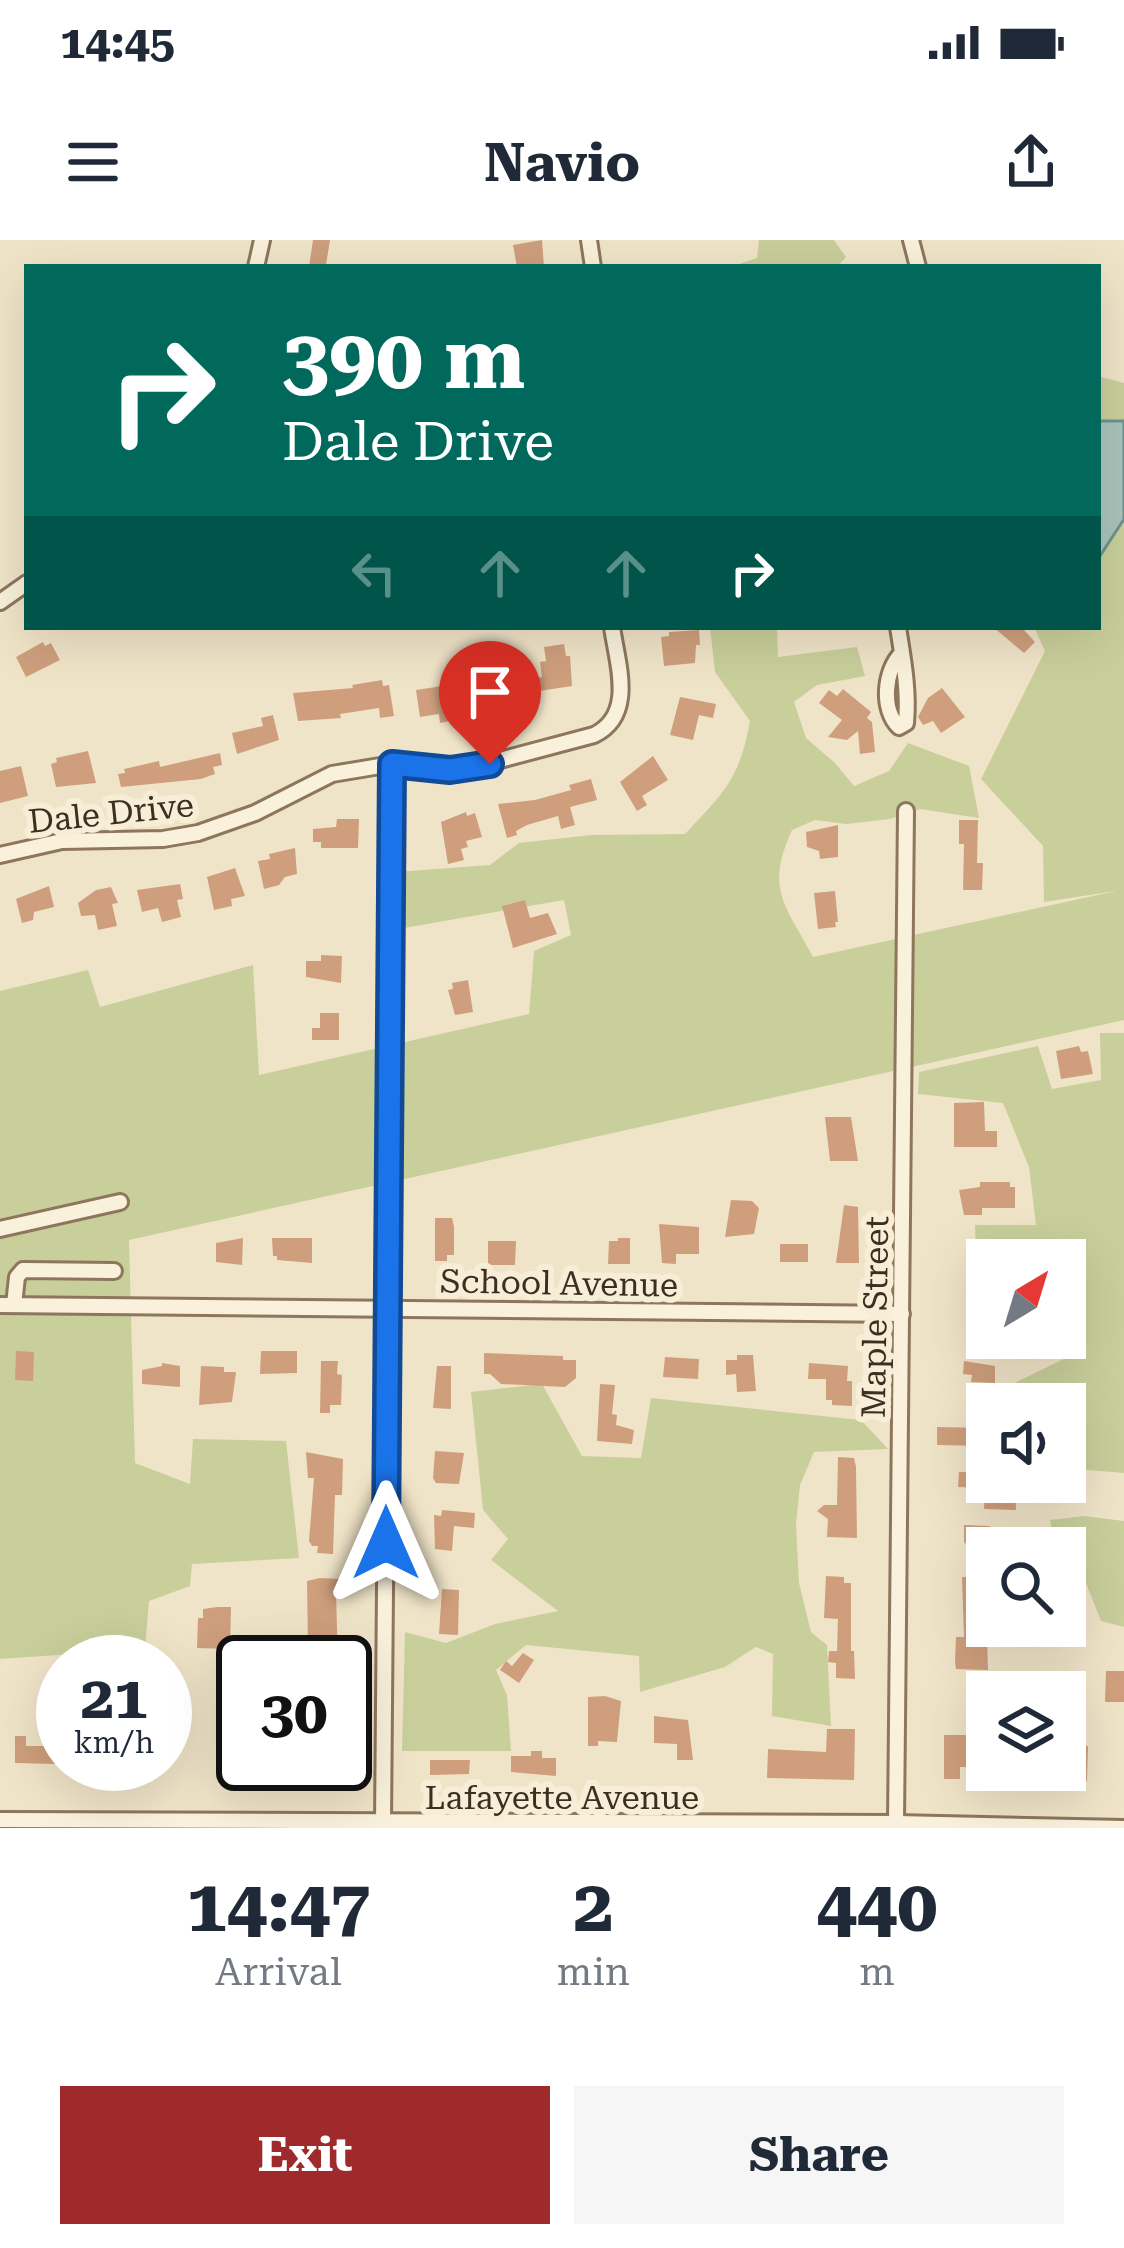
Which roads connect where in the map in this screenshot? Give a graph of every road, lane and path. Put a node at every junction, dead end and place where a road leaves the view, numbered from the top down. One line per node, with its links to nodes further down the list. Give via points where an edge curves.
1 (612, 630): 4 (street, Dale Drive, via 621,704 605,730 466,769)
2 (898, 630): 3 (street)
3 (902, 653): 3 (street, via 906,723 899,728 888,705 889,676)
4 (392, 764): 6 (street, Dale Drive, via 332,773 198,833 62,841); 11 (street)
5 (906, 811): 12 (street, Maple Street)
6 (0, 855)
7 (120, 1202): 8 (street)
8 (0, 1229)
9 (114, 1271): 10 (street, via 23,1270)
10 (7, 1305): 11 (street, School Avenue)
11 (388, 1309): 12 (street, School Avenue); 16 (street)
12 (902, 1314): 14 (street, Maple Street)
13 (0, 1820): 15 (street, Lafayette Avenue)
14 (896, 1823): 19 (street, Lafayette Avenue); 20 (street, Lafayette Avenue)
15 (34, 1824): 17 (street, Lafayette Avenue)
16 (383, 1824): 17 (street, Lafayette Avenue); 18 (street, Lafayette Avenue)
17 (285, 1825)
18 (550, 1826): 19 (street, Lafayette Avenue)
19 (823, 1826)
20 (990, 1827): 21 (street, Lafayette Avenue)
21 (1018, 1827): 22 (street, Lafayette Avenue)
22 (1124, 1828)

